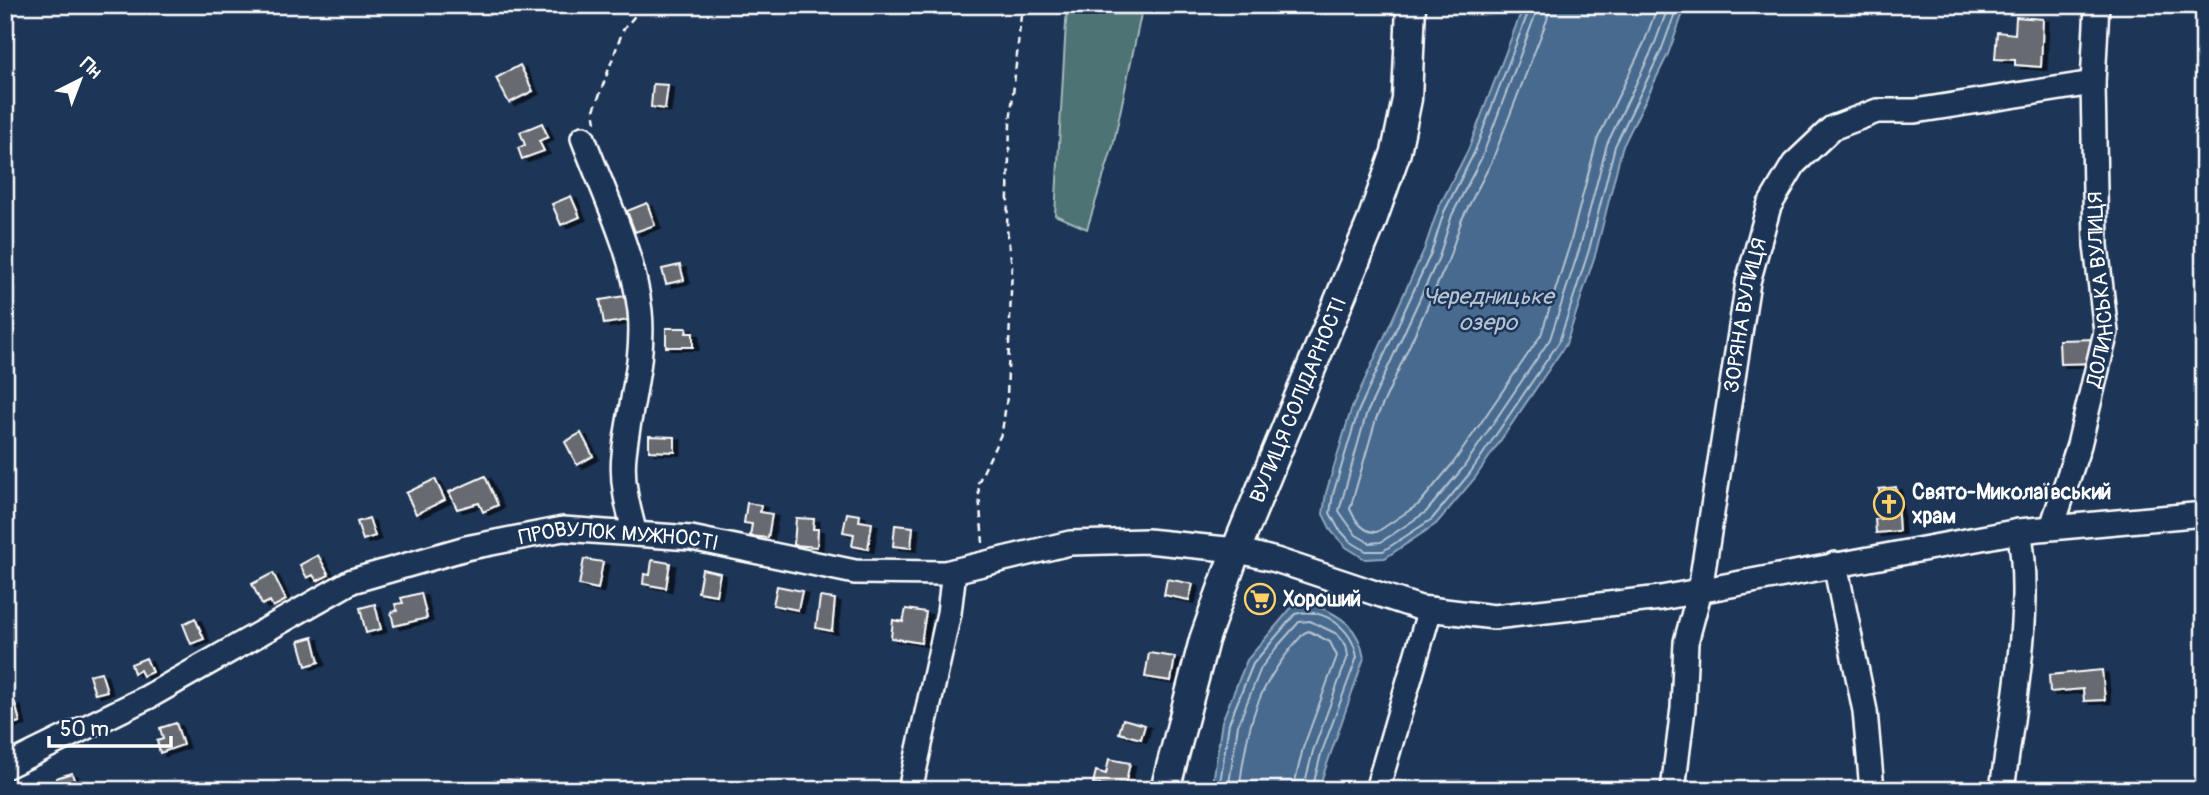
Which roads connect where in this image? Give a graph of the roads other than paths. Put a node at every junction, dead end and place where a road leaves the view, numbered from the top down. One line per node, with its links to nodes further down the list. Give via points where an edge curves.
1 (1411, 5): 9 (main road, ВУЛИЦЯ СОЛІДАРНОСТІ, via 1407,99 1396,152)
2 (2097, 5): 3 (street, ДОЛИНСЬКА ВУЛИЦЯ)
3 (2093, 83): 6 (street, ДОЛИНСЬКА ВУЛИЦЯ, via 2096,245 2106,332); 12 (street, ЗОРЯНА ВУЛИЦЯ, via 1915,111 1877,111 1832,128 1794,164 1769,206 1748,282)
4 (590, 135): 8 (street, via 631,264 640,313 638,369 624,457 625,496)
5 (2204, 514): 6 (street, ПРОВУЛОК МУЖНОСТІ)
6 (2052, 527): 7 (street, ПРОВУЛОК МУЖНОСТІ)
7 (2019, 531): 10 (street, ПРОВУЛОК МУЖНОСТІ); 20 (street, via 2024,555 2020,655)
8 (635, 534): 11 (street, ПРОВУЛОК МУЖНОСТІ, via 691,538 855,572); 14 (street, ПРОВУЛОК МУЖНОСТІ, via 563,529 466,548 352,581 148,697)
9 (1236, 550): 11 (street, ПРОВУЛОК МУЖНОСТІ, via 1147,541 1070,544); 13 (street, ПРОВУЛОК МУЖНОСТІ); 16 (main road, ВУЛИЦЯ СОЛІДАРНОСТІ, via 1204,640)
10 (1835, 564): 12 (street, ПРОВУЛОК МУЖНОСТІ); 19 (street, via 1865,710)
11 (954, 571): 15 (street, via 949,614)
12 (1700, 590): 13 (street, ПРОВУЛОК МУЖНОСТІ, via 1494,617); 18 (street, ЗОРЯНА ВУЛИЦЯ, via 1686,642)
13 (1430, 609): 17 (street)
14 (5, 767)
15 (910, 790)
16 (1165, 790)
17 (1377, 790)
18 (1673, 790)
19 (1871, 790)
20 (2002, 790)

